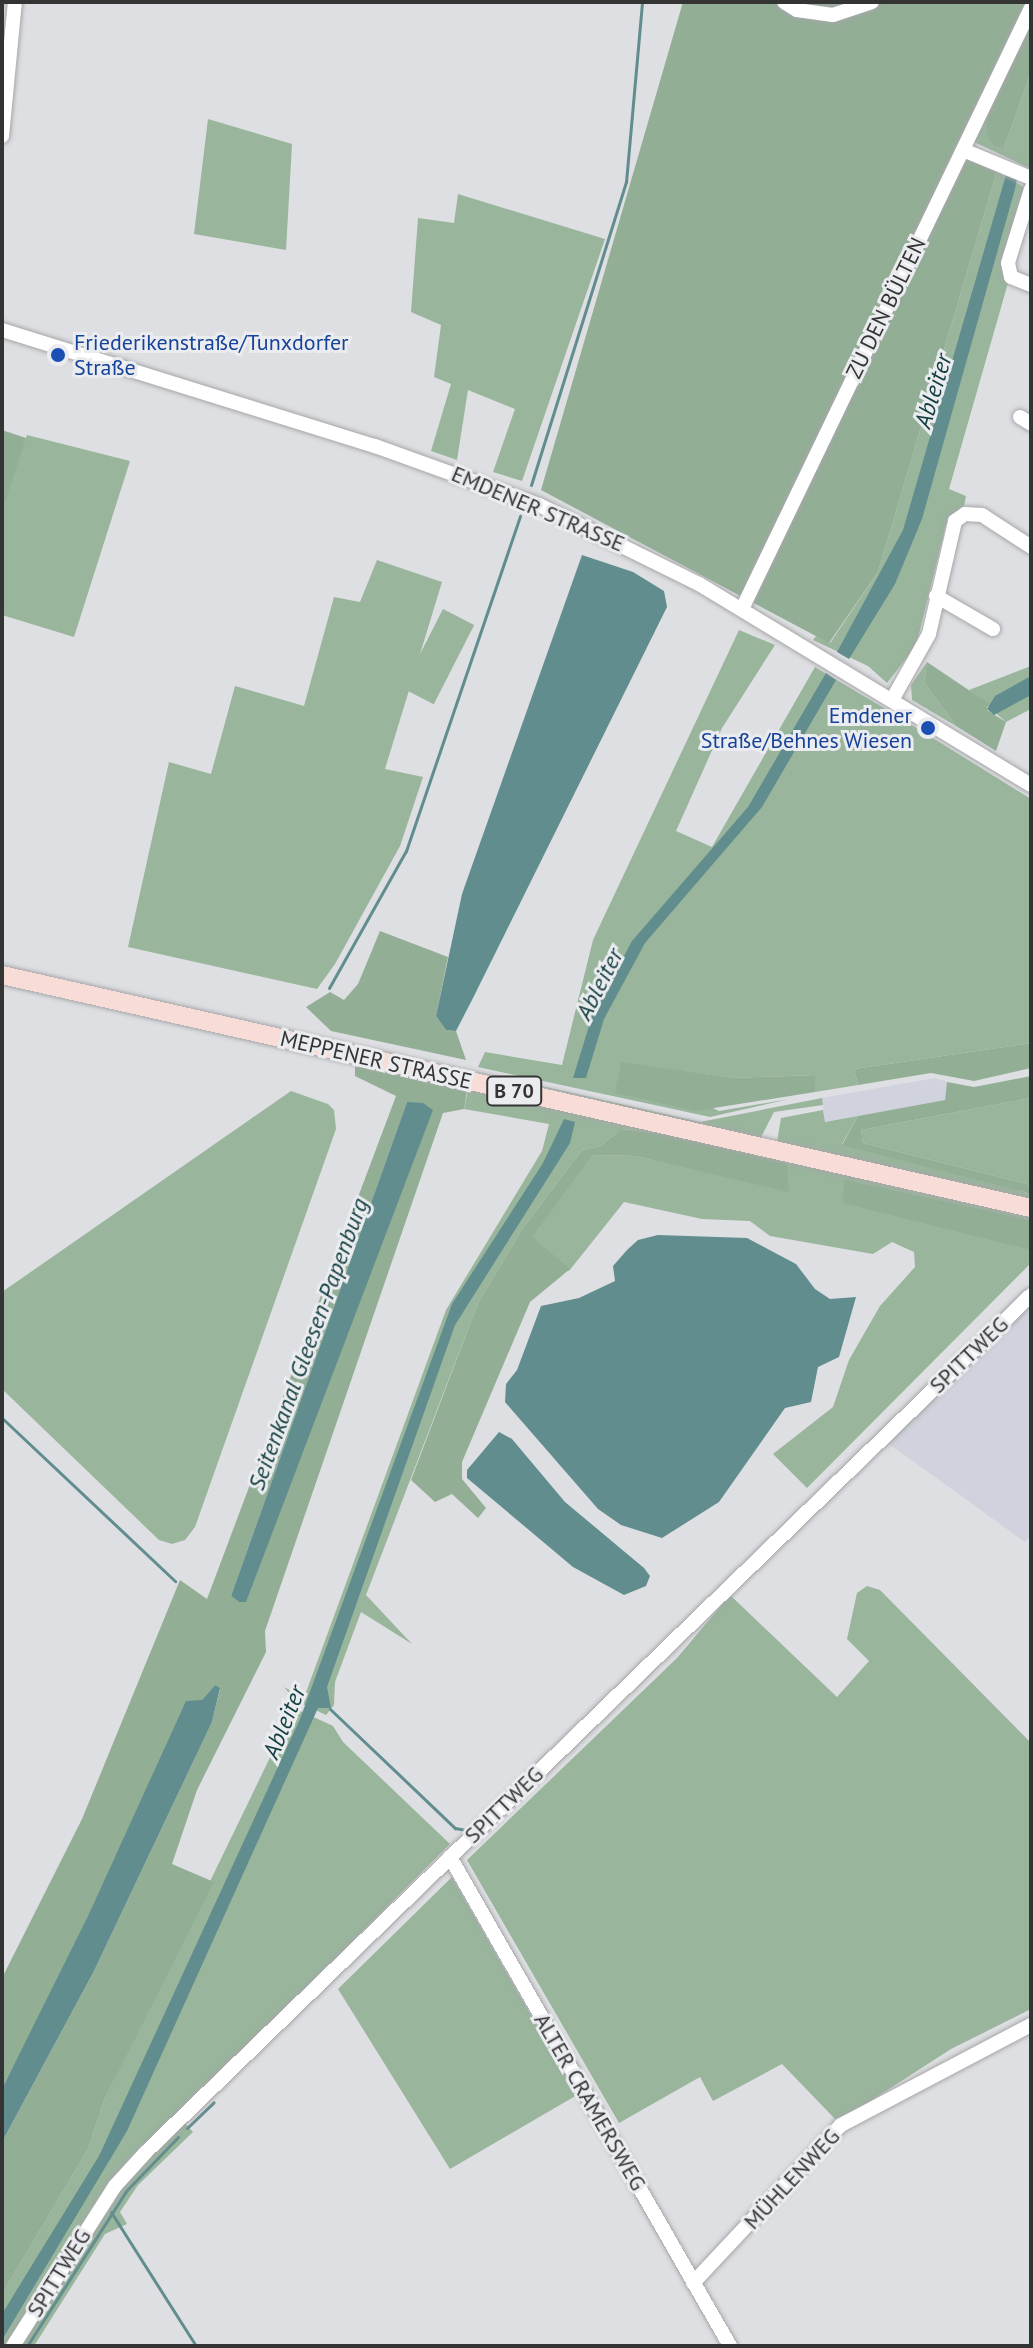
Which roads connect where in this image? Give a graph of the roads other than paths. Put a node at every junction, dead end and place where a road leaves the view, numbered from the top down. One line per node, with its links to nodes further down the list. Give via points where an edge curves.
1 (15, 2): 5 (street)
2 (784, 2): 3 (street, via 797,10 833,15)
3 (872, 2)
4 (1031, 8): 6 (street, ZU DEN BÜLTEN)
5 (2, 136)
6 (963, 150): 7 (street); 13 (street, ZU DEN BÜLTEN)
7 (1031, 178)
8 (1031, 189): 9 (street, via 1008,263 1015,280)
9 (1031, 285)
10 (2, 330): 13 (street, EMDENER STRASSE, via 479,482 619,542)
11 (1031, 547): 12 (street, via 982,515 959,517 952,526)
12 (936, 596): 14 (street); 15 (street, via 918,661)
13 (742, 609): 15 (street, EMDENER STRASSE)
14 (993, 629)
15 (892, 700): 16 (street, EMDENER STRASSE)
16 (1031, 785)
17 (2, 975): 18 (main road, MEPPENER STRASSE / B 70)
18 (1031, 1208)
19 (1031, 1295): 20 (street, SPITTWEG)
20 (450, 1857): 22 (street, ALTER CRAMERSWEG); 23 (street, SPITTWEG, via 115,2186)
21 (1031, 2025): 22 (street, MÜHLENWEG, via 841,2125)
22 (693, 2283): 24 (street, ALTER CRAMERSWEG)
23 (13, 2346)
24 (730, 2346)

